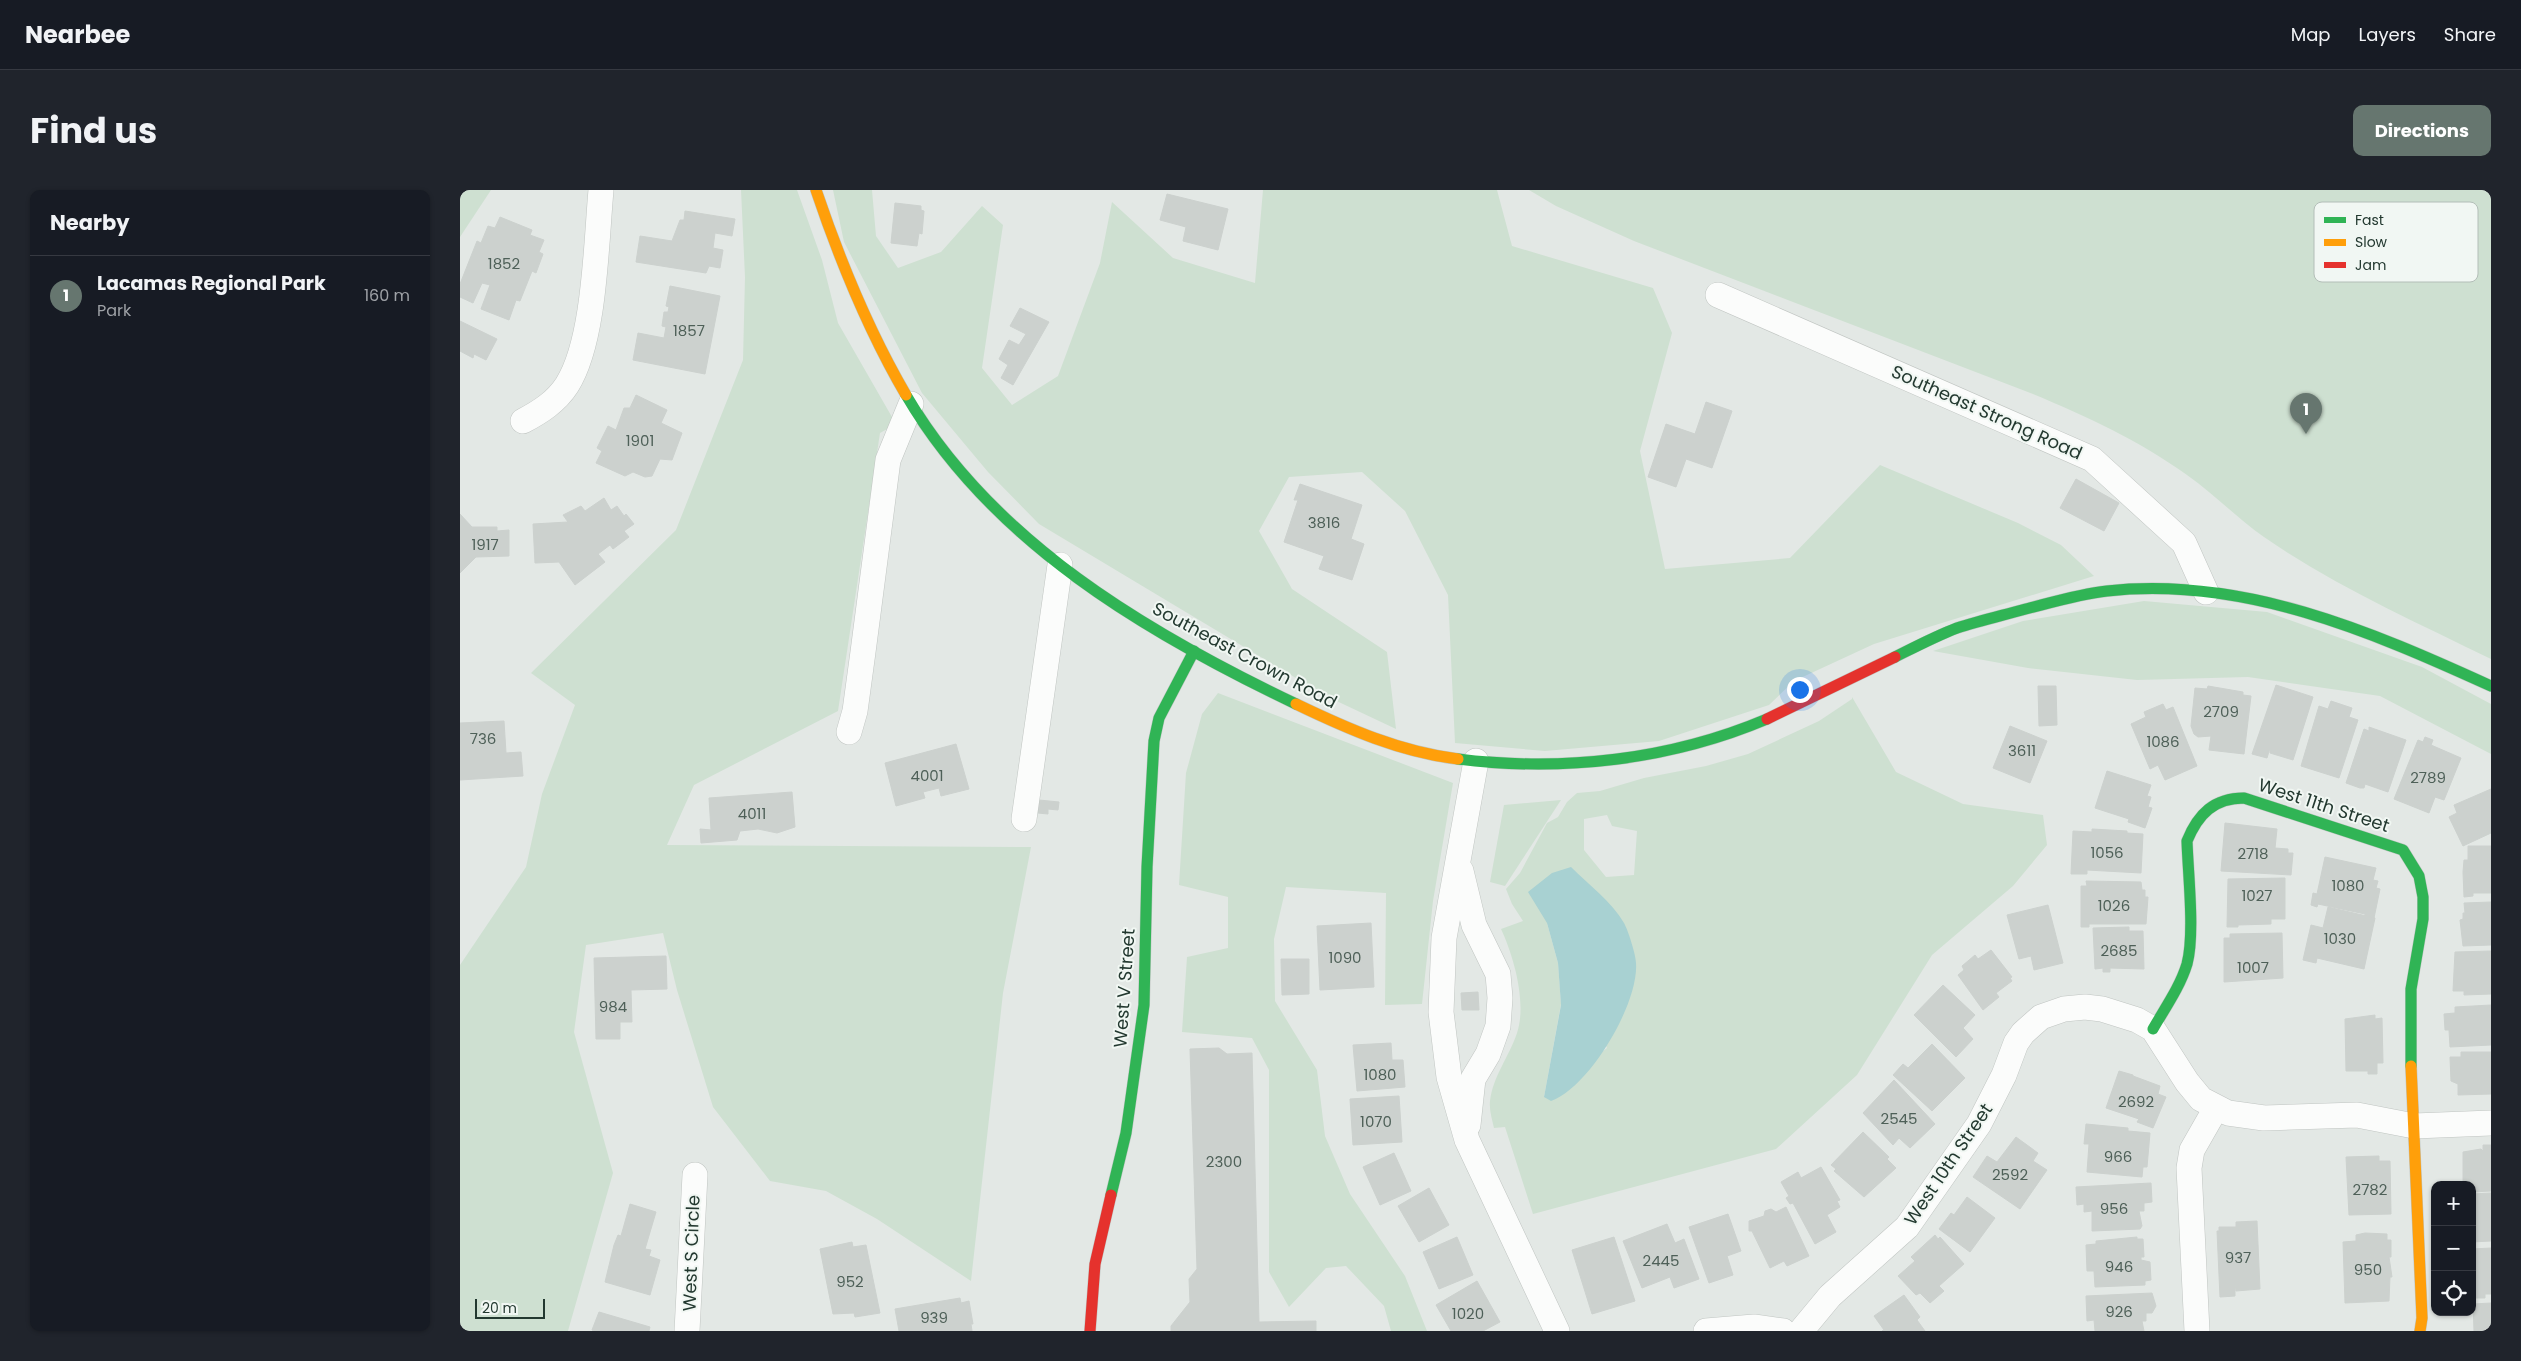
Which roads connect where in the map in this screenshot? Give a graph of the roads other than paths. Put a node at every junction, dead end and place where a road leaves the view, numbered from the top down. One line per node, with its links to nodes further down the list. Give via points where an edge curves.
1 (601, 190): 5 (street, via 588,320 581,355 567,386 547,408)
2 (816, 190): 4 (street, Southeast Crown Road, via 846,274 877,346)
3 (1718, 295): 7 (street, Southeast Strong Road, via 2092,459 2184,543)
4 (911, 404): 6 (street, Southeast Crown Road, via 952,461 998,513); 10 (street, via 888,460 855,711)
5 (523, 421)
6 (1060, 565): 8 (street, Southeast Crown Road); 12 (street)
7 (2206, 592): 9 (street, Southeast Crown Road, via 2243,596 2300,609 2358,627); 11 (street, Southeast Crown Road, via 2108,591 1986,620 1943,634 1771,719 1686,747 1544,765)
8 (1194, 651): 11 (street, Southeast Crown Road, via 1338,724 1393,745 1440,757); 21 (street, West V Street, via 1159,718 1154,740 1144,1005 1133,1092 1095,1264)
9 (2491, 686)
10 (848, 732)
11 (1476, 761): 13 (street)
12 (1024, 820)
13 (1459, 861): 18 (street, via 1444,938 1441,1012 1449,1077); 18 (street, via 1474,925 1498,974 1500,998 1498,1026 1488,1054 1473,1079)
14 (2153, 1029): 15 (street, via 2187,1082 2201,1098); 17 (street, West 11th Street, via 2188,962 2187,841 2192,826 2206,808 2230,797 2244,798 2388,844 2402,850 2412,862 2419,876 2423,898 2423,919 2410,989); 25 (street, West 10th Street, via 2120,1014 2085,1007 2064,1009 2033,1023 2016,1043 2004,1076 1979,1124 1907,1227 1830,1296)
15 (2216, 1108): 17 (street, via 2245,1117 2357,1115); 26 (street, via 2192,1150 2189,1168)
16 (2491, 1123): 17 (street)
17 (2414, 1126): 27 (street)
18 (1467, 1140): 22 (street)
19 (695, 1175): 20 (street, West S Circle)
20 (688, 1331)
21 (1090, 1331)
22 (1557, 1331)
23 (1706, 1331): 24 (street, via 1754,1327)
24 (1783, 1331)
25 (1801, 1331)
26 (2197, 1331)
27 (2420, 1331)

